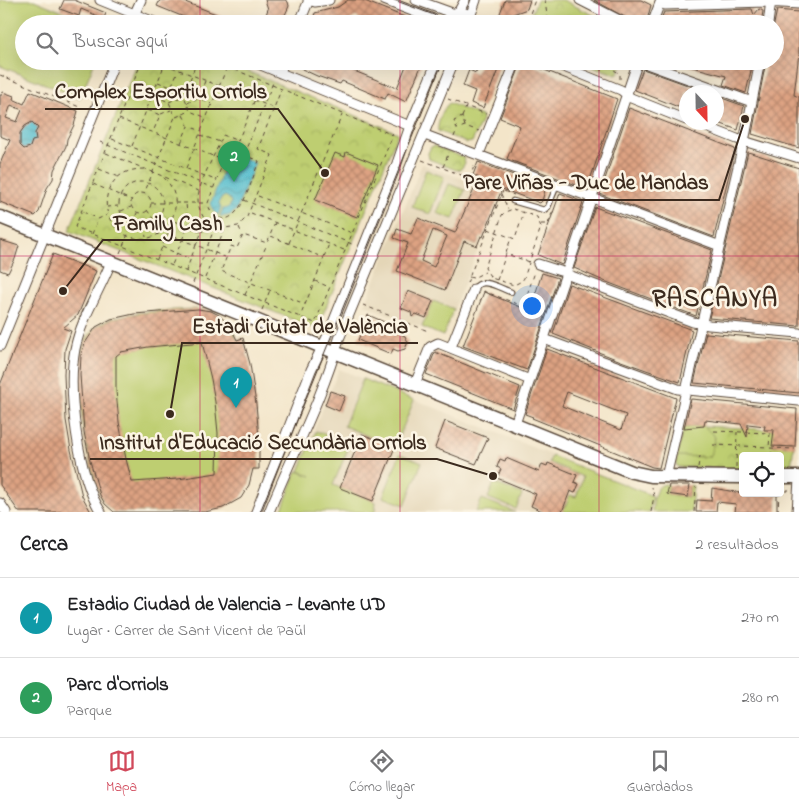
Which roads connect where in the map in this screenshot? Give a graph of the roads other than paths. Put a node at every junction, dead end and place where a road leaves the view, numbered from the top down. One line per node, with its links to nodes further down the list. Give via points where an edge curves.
1 (100, 0): 14 (street)
2 (141, 0): 14 (street)
3 (308, 0): 4 (street); 15 (street)
4 (329, 0)
5 (384, 0): 16 (street)
6 (416, 0): 13 (street)
7 (465, 0): 13 (street)
8 (476, 0): 19 (street)
9 (580, 0): 20 (street)
10 (771, 1): 11 (street); 12 (street); 22 (street)
11 (661, 2): 21 (street)
12 (799, 4)
13 (455, 12): 17 (street); 18 (street)
14 (135, 14)
15 (302, 15)
16 (423, 15)
17 (452, 15)
18 (467, 15)
19 (473, 15)
20 (609, 15)
21 (656, 15)
22 (769, 15)
23 (111, 70): 47 (street)
24 (267, 70): 33 (street)
25 (280, 70): 33 (street)
26 (433, 70): 37 (street)
27 (450, 70): 39 (street)
28 (512, 70): 41 (street)
29 (571, 70): 34 (street)
30 (637, 70): 34 (street)
31 (663, 70): 35 (street)
32 (758, 70): 35 (street)
33 (277, 76): 37 (street)
34 (626, 94): 36 (street); 44 (street)
35 (752, 102): 40 (street)
36 (679, 117)
37 (410, 126): 58 (street)
38 (715, 130): 40 (street)
39 (425, 135): 43 (street); 60 (street)
40 (744, 141): 42 (street); 48 (street)
41 (481, 149)
42 (799, 158)
43 (557, 185): 44 (street); 45 (lane, via 544,210)
44 (592, 198): 48 (street); 51 (street)
45 (513, 201)
46 (0, 217): 47 (street)
47 (45, 235): 49 (street); 57 (street)
48 (720, 246): 54 (street)
49 (116, 258): 58 (street); 72 (street, via 81,329 73,362 75,418 83,467)
50 (534, 263): 51 (street)
51 (563, 273): 54 (street); 56 (street)
52 (470, 286): 53 (lane, via 484,282); 59 (street)
53 (511, 292)
54 (701, 324): 55 (street); 63 (street)
55 (799, 333)
56 (544, 339): 61 (street); 63 (street)
57 (0, 346)
58 (322, 347): 60 (street); 73 (street)
59 (451, 347): 61 (street); 62 (street, via 443,344 430,347)
60 (335, 352): 62 (street); 74 (street)
61 (530, 380): 65 (street)
62 (415, 384): 65 (street)
63 (685, 391): 64 (street); 67 (street)
64 (799, 401)
65 (515, 424): 67 (street, via 632,472)
66 (739, 474): 67 (street)
67 (666, 477)
68 (784, 477): 69 (street)
69 (799, 478): 75 (street)
70 (0, 503): 71 (street)
71 (6, 512)
72 (101, 512)
73 (256, 512)
74 (269, 512)
75 (797, 512)

